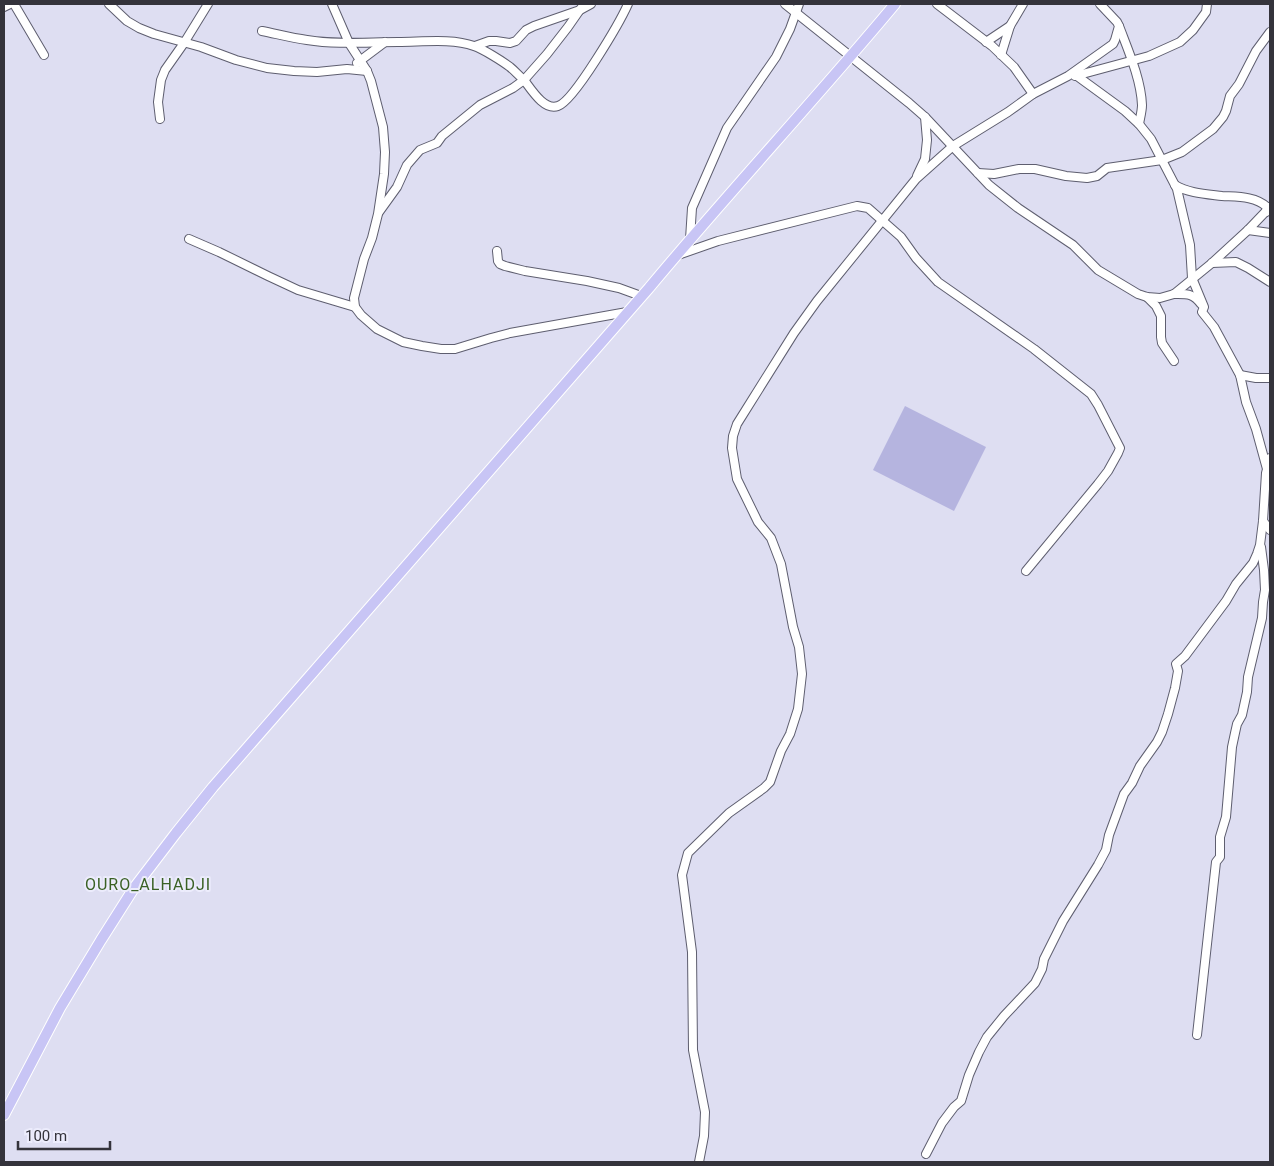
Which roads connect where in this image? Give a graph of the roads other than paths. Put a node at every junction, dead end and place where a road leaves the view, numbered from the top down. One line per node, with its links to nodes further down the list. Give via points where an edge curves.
1 (10, 4): 15 (street)
2 (14, 4): 27 (street)
3 (109, 4): 24 (street, via 139,28)
4 (208, 4): 24 (street)
5 (332, 4): 25 (street)
6 (592, 4): 16 (street)
7 (628, 4): 36 (street, via 600,54 563,104 549,106)
8 (785, 4): 17 (street)
9 (799, 4): 17 (street)
10 (895, 4): 29 (main road)
11 (937, 4): 23 (street)
12 (1022, 4): 18 (street)
13 (1100, 4): 19 (street)
14 (1207, 4): 31 (street, via 1206,12 1180,42)
15 (4, 6)
16 (582, 7): 26 (street, via 526,30 516,41 489,41); 36 (street)
17 (797, 12): 29 (street); 52 (street, via 776,57 727,128 692,208)
18 (1010, 26): 23 (street); 28 (street)
19 (1119, 26): 31 (street); 34 (street, via 1113,44)
20 (262, 30): 25 (street, via 309,40)
21 (1270, 32): 42 (street, via 1230,96 1223,117 1213,129 1182,152)
22 (385, 42): 25 (street); 26 (street, via 451,42); 30 (street)
23 (986, 42): 28 (street)
24 (184, 43): 32 (street, via 267,68 317,72); 39 (street, via 160,80)
25 (349, 43): 30 (street)
26 (476, 46): 36 (street, via 509,66)
27 (44, 55)
28 (1001, 55): 37 (street)
29 (850, 57): 38 (street); 52 (main road)
30 (361, 61): 32 (street); 33 (street)
31 (1131, 61): 35 (street); 40 (street, via 1142,100)
32 (347, 68): 33 (street)
33 (367, 71): 47 (street, via 383,127 385,152)
34 (1068, 76): 35 (street); 37 (street)
35 (1077, 76): 40 (street)
36 (524, 80): 47 (street, via 480,105 437,143 420,150)
37 (1033, 94): 41 (street)
38 (925, 117): 41 (street); 44 (street, via 925,159)
39 (160, 119)
40 (1139, 124): 42 (street)
41 (953, 146): 43 (street); 44 (street)
42 (1162, 160): 43 (street, via 1107,168 1097,176 1087,178 1035,169); 45 (street)
43 (978, 173): 60 (street, via 1018,208 1073,245 1098,270)
44 (916, 179): 48 (street)
45 (1175, 185): 46 (street, via 1183,190 1251,198); 56 (street, via 1190,245)
46 (1268, 210): 49 (street)
47 (378, 214): 61 (street, via 354,298)
48 (883, 221): 54 (street, via 868,208 857,206 718,241); 73 (street, via 901,237 938,282 1034,349 1091,394 1118,443 1120,448 1108,471); 77 (street, via 794,333 737,424 733,436 736,479 758,522 771,538 781,564 802,674 798,710 770,782 729,813 688,854 682,875 692,952 693,1050 704,1112)
49 (1248, 230): 50 (street); 55 (street)
50 (1270, 233)
51 (189, 239): 61 (street, via 298,290)
52 (690, 239): 54 (main road)
53 (497, 251): 59 (street, via 498,261 505,266 588,281)
54 (676, 256): 59 (main road)
55 (1212, 263): 56 (street); 57 (street, via 1236,262)
56 (1192, 278): 58 (street); 62 (street)
57 (1270, 282)
58 (1174, 294): 60 (street); 62 (street, via 1190,295)
59 (642, 296): 63 (main road)
60 (1147, 297): 64 (street, via 1159,311 1162,343)
61 (355, 307): 63 (street, via 361,316 390,336 403,342 441,349 455,349 510,333)
62 (1204, 307): 65 (street, via 1202,312 1214,327)
63 (627, 312): 75 (main road, via 176,833 134,888 101,940 60,1008)
64 (1174, 361)
65 (1240, 375): 66 (street); 68 (street)
66 (1270, 378)
67 (1270, 458): 68 (street)
68 (1268, 470): 69 (street)
69 (1267, 486): 70 (street)
70 (1263, 521): 71 (street); 72 (street)
71 (1270, 530)
72 (1260, 545): 74 (street, via 1265,590 1262,618 1232,747); 76 (street, via 1253,563 1176,664 1175,688 1162,732 1124,794 1106,850 1063,921 1035,982 1004,1016 978,1052 961,1101 942,1124)
73 (1026, 571)
74 (1197, 1035)
75 (4, 1115)
76 (926, 1154)
77 (699, 1162)

